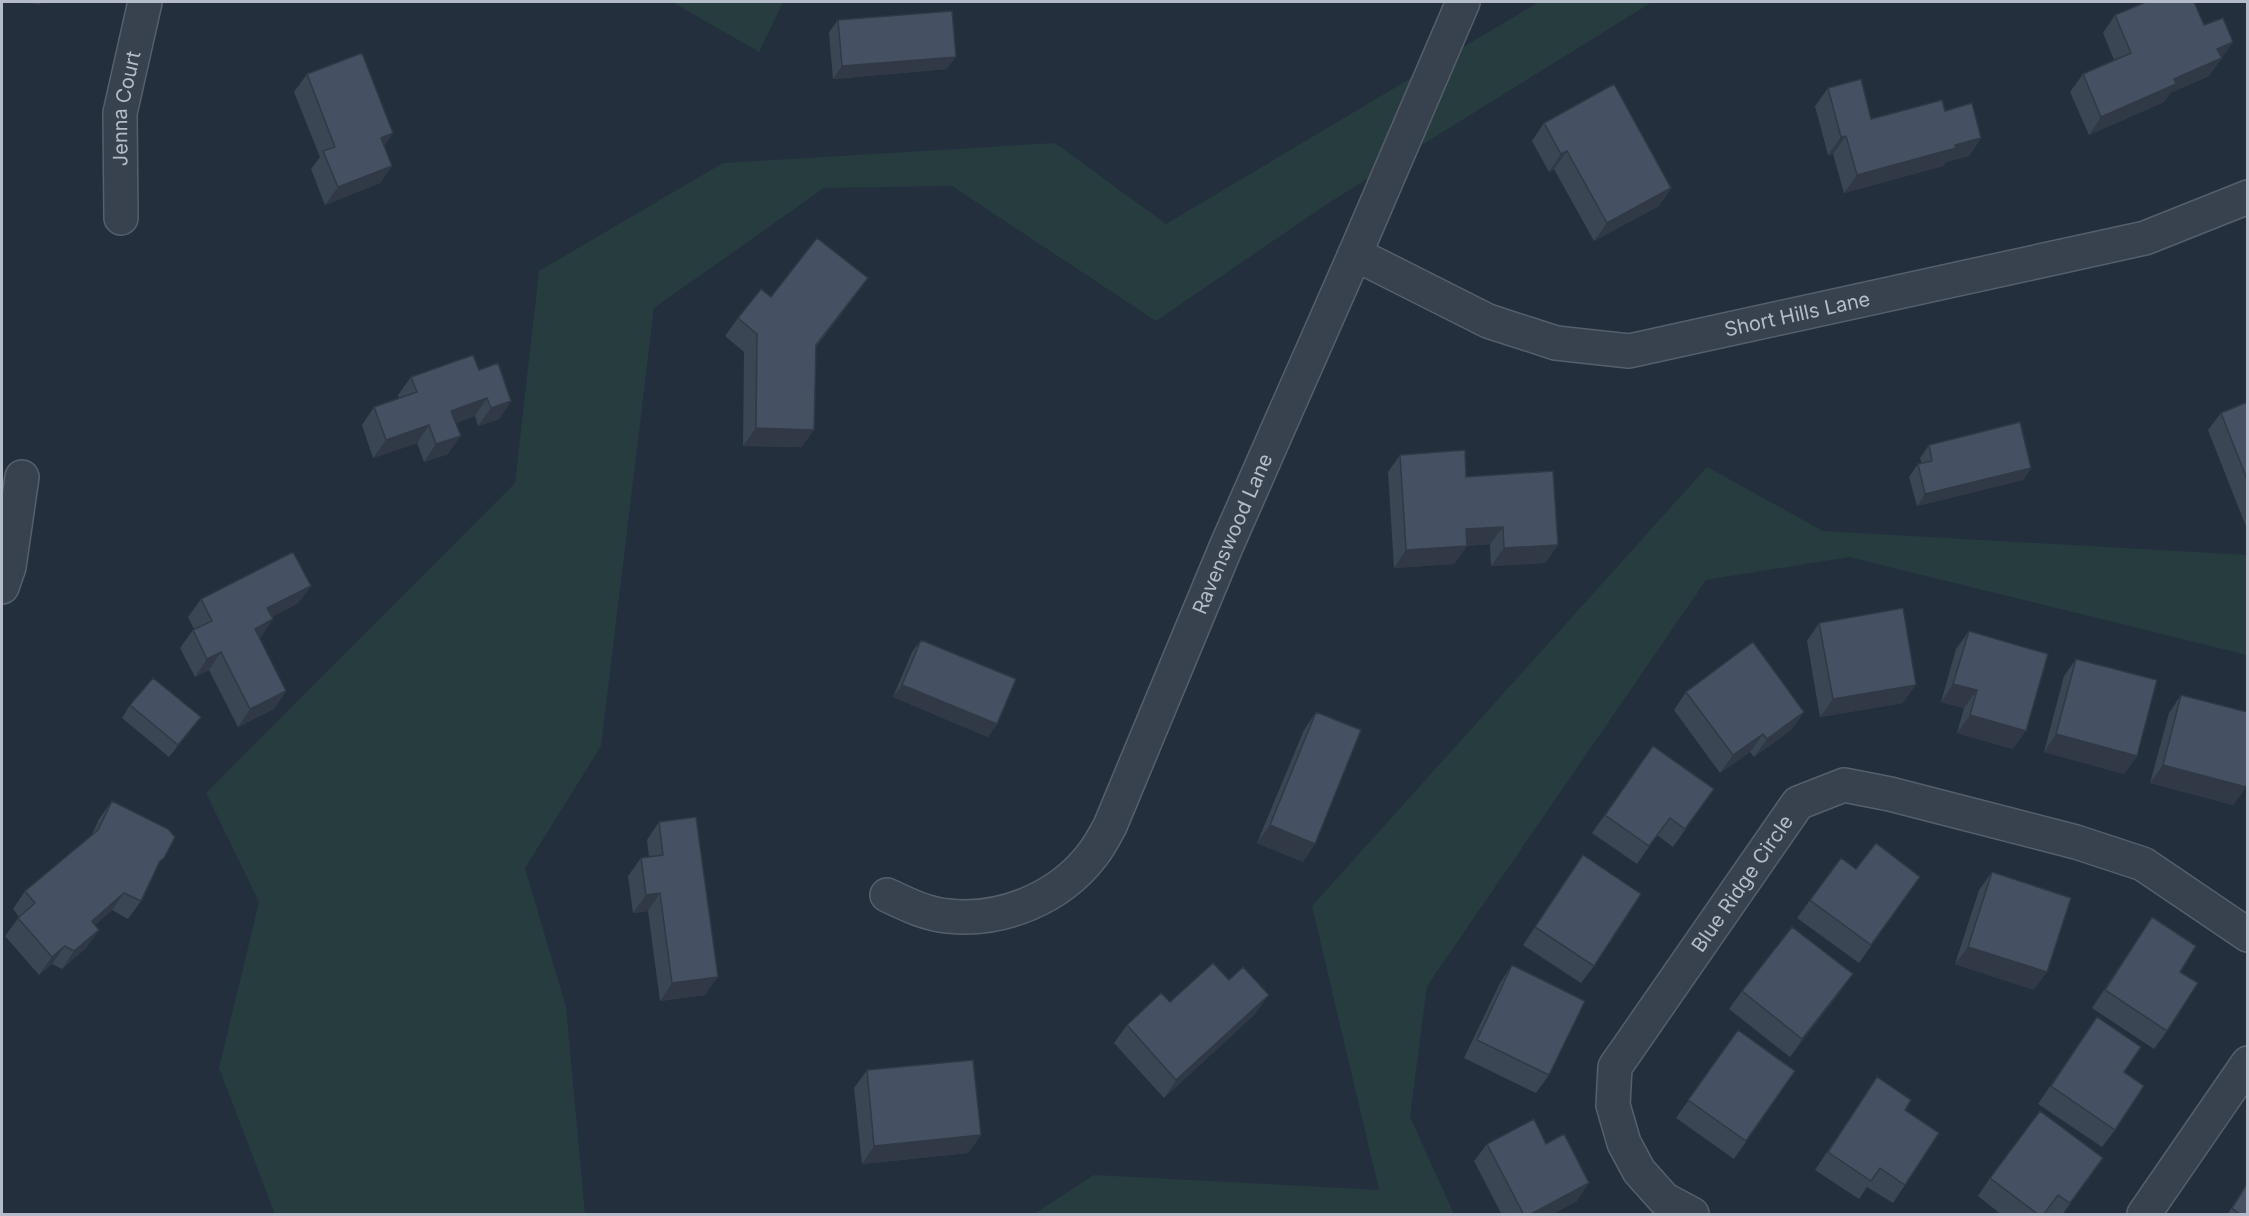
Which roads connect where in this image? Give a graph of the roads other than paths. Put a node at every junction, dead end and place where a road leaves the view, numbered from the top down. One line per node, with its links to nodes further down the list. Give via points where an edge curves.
1 (145, 2): 4 (street, Jenna Court, via 120,113)
2 (1463, 2): 5 (street, Ravenswood Lane)
3 (2247, 197): 5 (street, Short Hills Lane, via 2145,238 1629,351 1556,343 1488,321)
4 (121, 218)
5 (1355, 254): 8 (street, Ravenswood Lane, via 1226,547 1110,826 1093,855 1070,879 1043,898 1012,910 980,916 947,916 915,908)
6 (22, 477): 7 (street, via 9,567)
7 (2, 587)
8 (887, 895)
9 (2247, 935): 11 (street, Blue Ridge Circle, via 2144,864 2076,842 1844,785 1798,803 1615,1067 1613,1105 1624,1143 1639,1171 1664,1199)
10 (2247, 1063): 12 (street)
11 (1692, 1215)
12 (2144, 1215)

